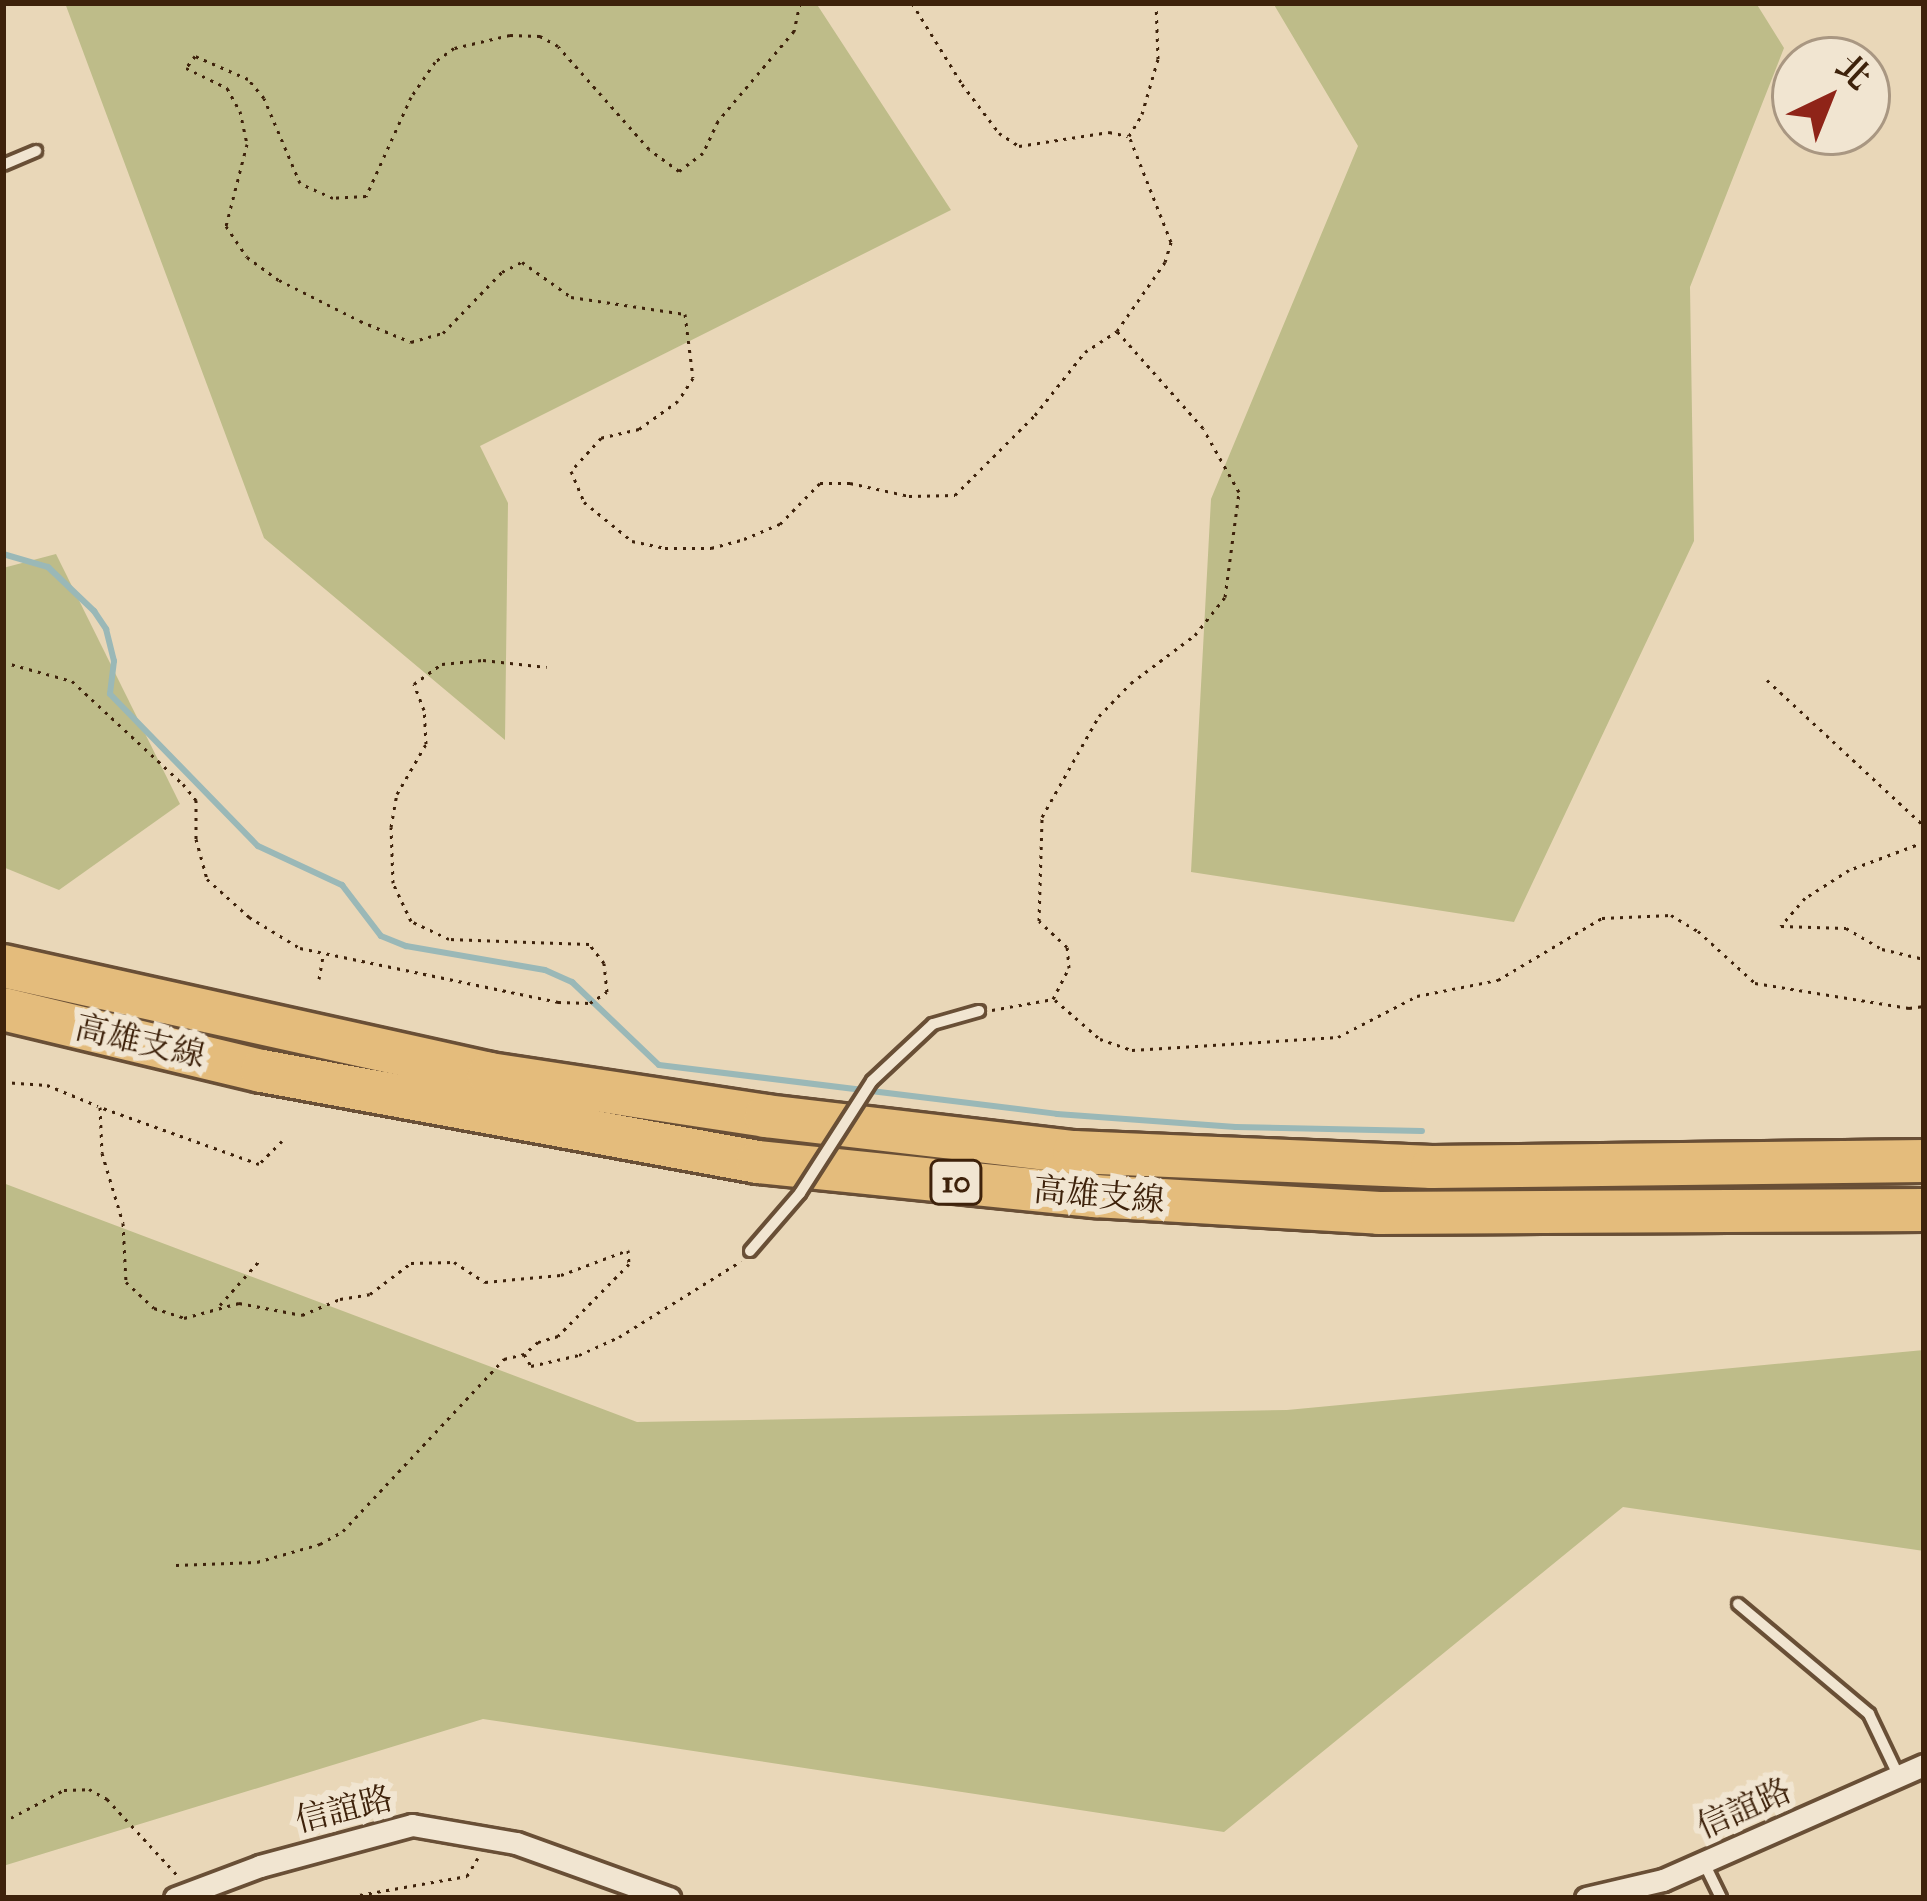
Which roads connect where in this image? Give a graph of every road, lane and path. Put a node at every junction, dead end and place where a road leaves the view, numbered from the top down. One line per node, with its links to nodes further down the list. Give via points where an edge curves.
1 (800, 3): 7 (path, via 794,32 718,121 703,153 680,171 540,36 454,48 435,62 366,196 333,198 300,184 248,79 195,56 186,68 227,88 240,111 248,144 226,226 247,257 360,321 411,342 443,333 522,262 571,297 685,314 693,378 678,401 640,428 601,438 571,471 584,502 632,541 711,548 744,538 780,524 820,483 955,495 1085,352)
2 (912, 3): 4 (path, via 974,101 1019,146)
3 (1156, 3): 4 (path, via 1158,59)
4 (1129, 136): 7 (path, via 1171,242)
5 (36, 151): 6 (lane)
6 (3, 165)
7 (1117, 331): 17 (path, via 1203,428 1239,492 1226,597 1196,634 1099,716 1042,817 1039,921 1067,947 1069,968)
8 (3, 662): 13 (path, via 72,681 196,800 207,879 249,917)
9 (547, 667): 13 (path, via 442,664 414,684 426,744 397,794 393,883 411,921 449,939 590,944 604,963 607,992 590,1003 558,1002)
10 (1767, 680): 11 (path)
11 (1924, 826)
12 (1924, 842): 14 (path, via 1849,870 1805,898 1781,926 1846,928 1882,949)
13 (323, 955): 16 (path)
14 (1924, 959)
15 (3, 966): 24 (highway, 高雄支線 / 10, via 489,1074 1074,1152 1432,1167)
16 (319, 979)
17 (1053, 999): 18 (path, via 1100,1039 1132,1050 1338,1037 1417,996 1498,980 1602,918 1672,915 1755,983); 20 (path)
18 (1924, 1006)
19 (3, 1009): 25 (highway, 高雄支線 / 10, via 262,1072 781,1164 1288,1209)
20 (979, 1010): 26 (lane, bridge, via 933,1024 872,1081 800,1193)
21 (3, 1082): 22 (path, via 47,1085)
22 (100, 1107): 23 (path, via 259,1164); 28 (path, via 126,1282 154,1308 184,1318)
23 (283, 1141)
24 (1924, 1161)
25 (1924, 1210)
26 (750, 1250): 29 (path, via 732,1270 619,1337 531,1366)
27 (259, 1261): 28 (path)
28 (219, 1307): 29 (path, via 302,1315 370,1294 411,1263 454,1262 485,1282 561,1275 628,1250 628,1264 558,1336)
29 (524, 1354): 30 (path, via 503,1359 343,1531 256,1562)
30 (176, 1565)
31 (1738, 1604): 33 (lane, via 1869,1714)
32 (1924, 1765): 33 (street, 信誼路)
33 (1899, 1778): 36 (street, 信誼路)
34 (3, 1822): 37 (path, via 64,1790 89,1789 156,1848)
35 (490, 1838): 37 (street, 信誼路, via 412,1825); 38 (path, via 467,1876); 39 (street, 信誼路)
36 (1704, 1863): 40 (street, 信誼路); 41 (lane)
37 (182, 1895)
38 (342, 1898)
39 (669, 1898)
40 (1586, 1898)
41 (1720, 1898)

